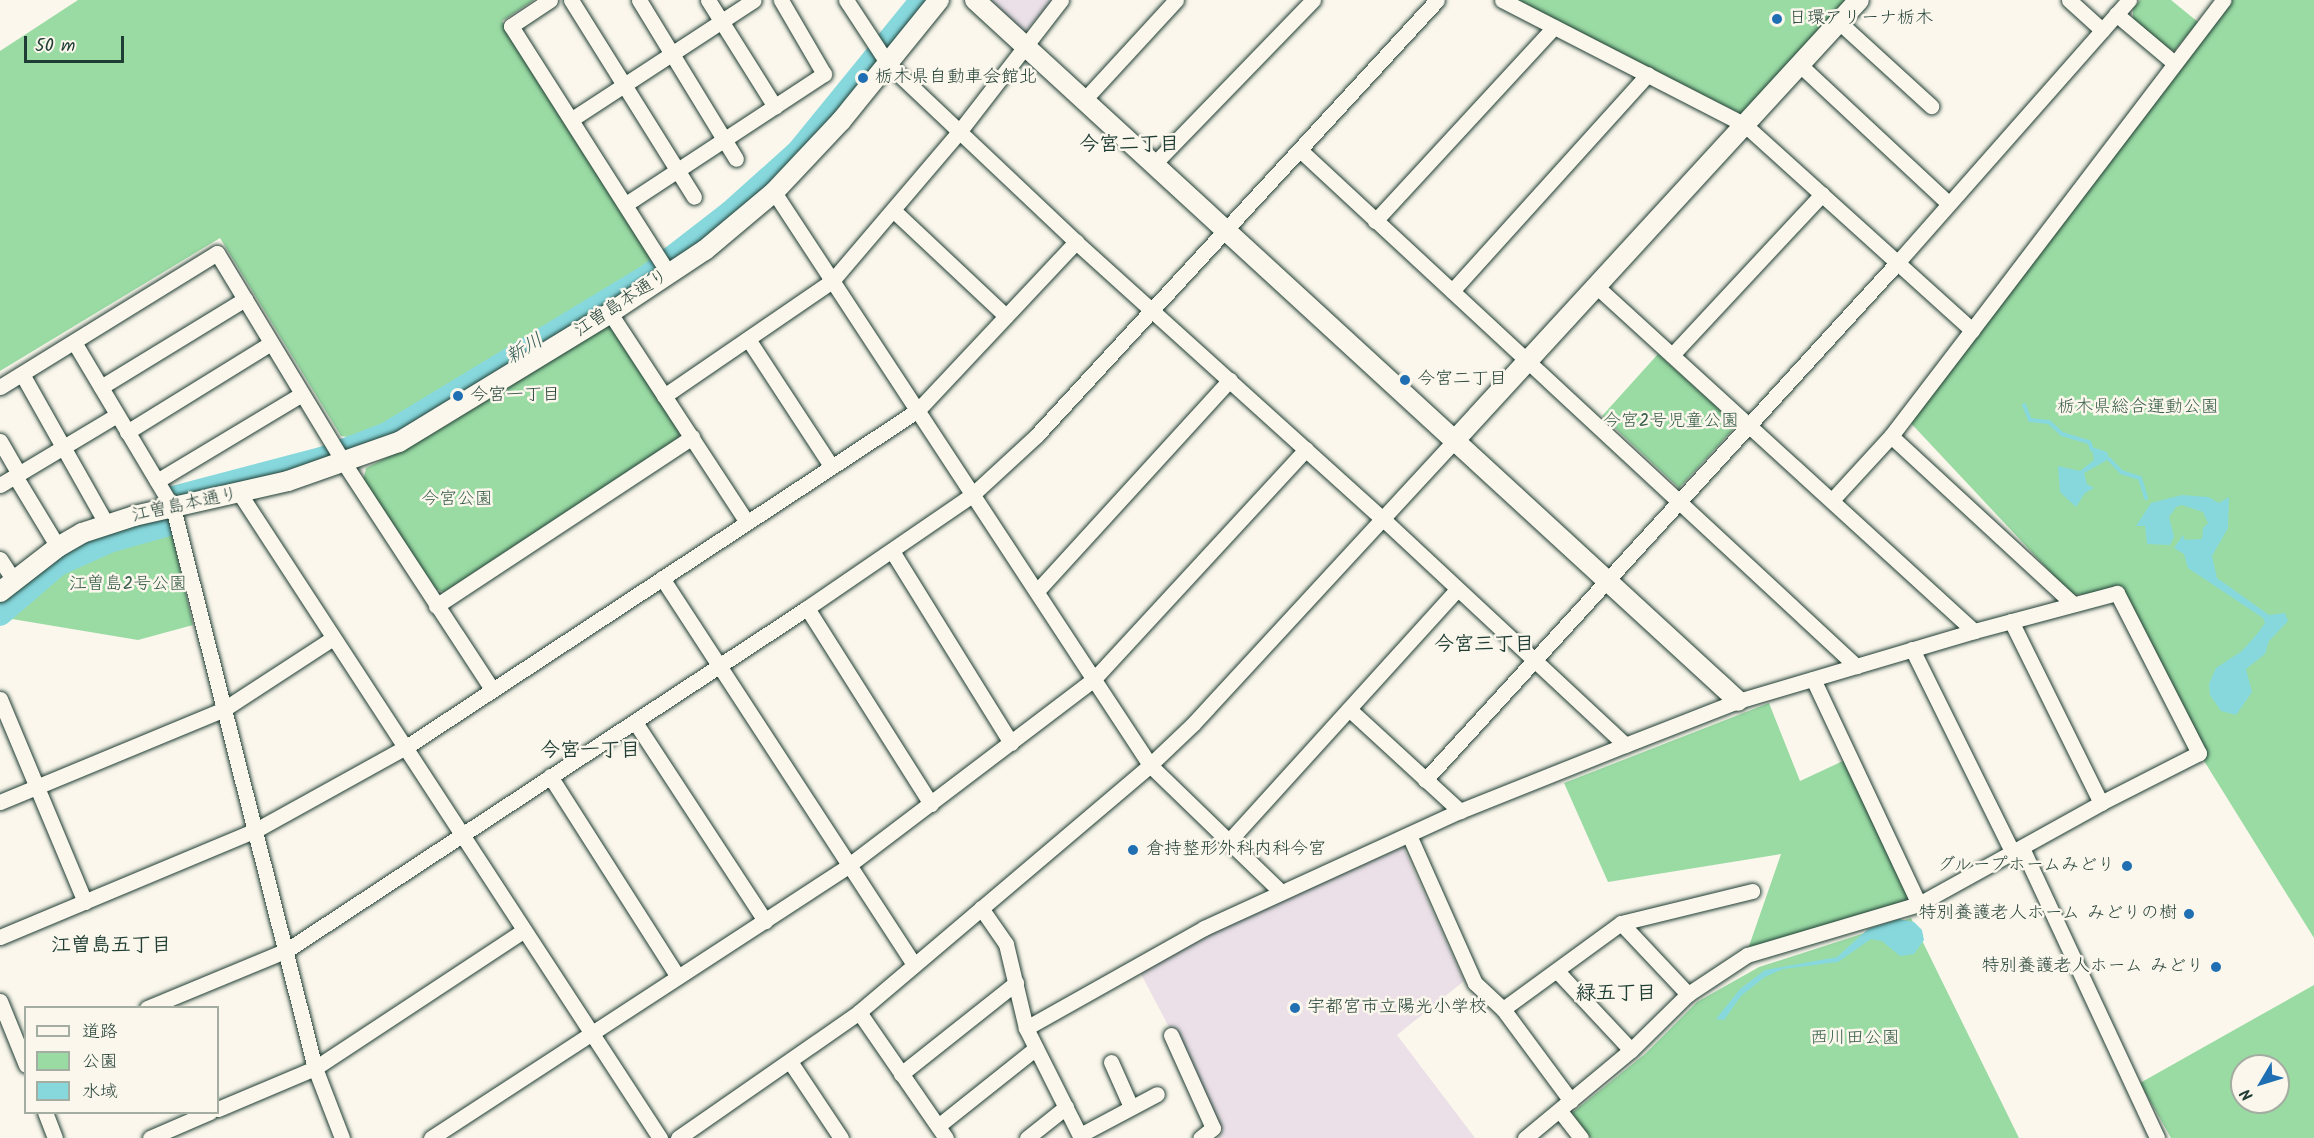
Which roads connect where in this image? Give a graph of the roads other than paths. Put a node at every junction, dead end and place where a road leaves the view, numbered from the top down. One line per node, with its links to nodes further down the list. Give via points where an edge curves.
1 (550, 0): 34 (street, via 511,26)
2 (571, 0): 30 (street)
3 (639, 0): 25 (street)
4 (708, 0): 20 (street)
5 (754, 0): 20 (street)
6 (781, 0): 32 (street, via 824,74)
7 (846, 0): 27 (street)
8 (939, 0): 27 (street, 江曽島本通り)
9 (975, 0): 24 (street)
10 (1061, 0): 24 (street)
11 (1176, 0): 31 (street)
12 (1313, 0): 40 (street)
13 (1437, 0): 38 (street)
14 (1502, 0): 22 (street)
15 (1859, 0): 21 (street)
16 (2068, 0): 23 (street)
17 (2129, 0): 19 (street)
18 (2223, 0): 26 (street)
19 (2116, 14): 23 (street); 26 (street)
20 (722, 21): 25 (street); 32 (street)
21 (1839, 22): 28 (street); 33 (street)
22 (1554, 27): 29 (street); 48 (street)
23 (2102, 30): 45 (street)
24 (1025, 45): 31 (street); 36 (street)
25 (672, 54): 30 (street); 37 (street)
26 (2173, 62): 60 (street)
27 (888, 64): 36 (street); 42 (street, 江曽島本通り, via 809,158)
28 (1800, 65): 35 (street); 45 (street)
29 (1648, 74): 35 (street); 55 (street)
30 (624, 85): 34 (street); 41 (street)
31 (1084, 100): 40 (street)
32 (775, 106): 37 (street)
33 (1931, 106)
34 (572, 119): 46 (street)
35 (1745, 125): 43 (street); 54 (street)
36 (959, 132): 47 (street); 50 (street)
37 (725, 139): 39 (street); 41 (street)
38 (1300, 150): 48 (street); 49 (street)
39 (736, 159)
40 (1154, 165): 49 (street)
41 (676, 170): 44 (street); 46 (street)
42 (774, 192): 52 (street, 江曽島本通り, via 705,250); 53 (street)
43 (1822, 194): 51 (street); 64 (street)
44 (694, 197)
45 (1948, 203): 51 (street)
46 (626, 204): 52 (street)
47 (893, 210): 53 (street); 59 (street)
48 (1375, 221): 55 (street)
49 (1226, 231): 57 (street); 78 (street)
50 (1076, 242): 57 (street); 59 (street)
51 (1897, 263): 60 (street); 74 (street)
52 (669, 274): 58 (street, 江曽島本通り)
53 (832, 281): 61 (street); 72 (street)
54 (1596, 286): 64 (street); 65 (street)
55 (1452, 291): 65 (street)
56 (245, 299): 62 (street, via 217,254); 63 (street); 69 (street)
57 (1152, 311): 67 (street); 88 (street, via 1036,436)
58 (610, 313): 71 (street); 82 (street, 江曽島本通り, via 412,434)
59 (1006, 316): 72 (street)
60 (1972, 330): 76 (street)
61 (748, 339): 71 (street); 83 (street)
62 (74, 342): 66 (street); 69 (street)
63 (271, 342): 70 (street); 75 (street)
64 (1672, 355): 74 (street)
65 (1527, 361): 78 (street); 90 (street)
66 (22, 374): 68 (street); 80 (street)
67 (1230, 380): 81 (street); 101 (street)
68 (0, 387)
69 (101, 387): 73 (street)
70 (302, 394): 82 (street); 85 (street)
71 (664, 396): 77 (street)
72 (918, 410): 83 (street); 88 (street)
73 (117, 414): 75 (street); 80 (street)
74 (1749, 425): 89 (street); 90 (street)
75 (127, 432): 85 (street)
76 (1891, 436): 89 (street); 103 (street)
77 (692, 437): 93 (street); 104 (street)
78 (1455, 440): 92 (street); 99 (street)
79 (0, 441): 84 (street)
80 (64, 446): 84 (street); 94 (street)
81 (1306, 449): 92 (street); 114 (street)
82 (344, 463): 87 (street, 江曽島本通り); 104 (street)
83 (831, 466): 93 (street)
84 (17, 475): 86 (street); 95 (street)
85 (157, 481): 91 (street)
86 (0, 485)
87 (240, 494): 91 (street, 江曽島本通り); 108 (street)
88 (972, 495): 96 (street); 101 (street)
89 (1833, 499): 107 (street)
90 (1678, 502): 99 (street); 111 (street)
91 (173, 508): 94 (street, 江曽島本通り); 118 (street)
92 (1383, 519): 102 (street); 124 (street, via 1193,724)
93 (747, 522): 98 (street)
94 (107, 525): 95 (street, 江曽島本通り)
95 (58, 547): 100 (street, 江曽島本通り)
96 (892, 551): 105 (street); 121 (street)
97 (0, 559): 100 (street)
98 (662, 578): 112 (street); 115 (street)
99 (1606, 579): 110 (street); 117 (street)
100 (7, 586)
101 (1037, 591): 114 (street)
102 (1456, 591): 110 (street); 119 (street)
103 (2072, 603): 106 (street); 129 (street, via 2117,593 2199,753)
104 (436, 606): 115 (street)
105 (807, 608): 112 (street); 130 (street)
106 (2011, 621): 107 (street); 129 (street)
107 (1974, 631): 109 (street)
108 (333, 638): 118 (street); 123 (street)
109 (1912, 649): 111 (street); 136 (street)
110 (1533, 661): 122 (street); 126 (street)
111 (1856, 666): 113 (street)
112 (719, 667): 120 (street); 137 (street)
113 (1813, 679): 117 (street); 141 (street)
114 (1093, 680): 121 (street); 124 (street)
115 (492, 689): 123 (street)
116 (0, 699): 127 (street)
117 (1738, 701): 122 (street)
118 (224, 709): 127 (street); 132 (street)
119 (1349, 709): 126 (street); 135 (street)
120 (635, 722): 125 (street); 143 (street)
121 (1011, 743): 130 (street)
122 (1624, 745): 131 (street)
123 (406, 747): 132 (street); 133 (street)
124 (1150, 765): 135 (street); 142 (street)
125 (550, 776): 133 (street); 150 (street)
126 (1425, 780): 131 (street)
127 (34, 787): 128 (street); 140 (street)
128 (0, 802)
129 (2101, 803): 136 (street)
130 (931, 804): 137 (street)
131 (1460, 812): 134 (street)
132 (256, 830): 140 (street); 147 (street)
133 (461, 833): 145 (street); 147 (street)
134 (1409, 835): 139 (street); 155 (street, via 1474,983)
135 (1229, 841): 139 (street)
136 (2018, 851): 141 (street); 187 (street)
137 (849, 865): 143 (street); 148 (street)
138 (1752, 891): 144 (street)
139 (1281, 892): 157 (street, via 1204,928)
140 (85, 902): 146 (street)
141 (1919, 904): 152 (street, via 1747,955)
142 (981, 908): 148 (street); 151 (street, via 1006,944)
143 (765, 921): 150 (street)
144 (1621, 922): 149 (street); 152 (street)
145 (524, 931): 158 (street); 165 (street)
146 (0, 937)
147 (287, 950): 154 (street); 165 (street)
148 (914, 964): 156 (street)
149 (1557, 971): 155 (street); 161 (street)
150 (678, 976): 158 (street)
151 (1016, 983): 157 (street); 166 (street)
152 (1688, 994): 161 (street)
153 (0, 1001): 162 (street)
154 (152, 1006)
155 (1503, 1009): 168 (street)
156 (859, 1012): 164 (street); 166 (street)
157 (1026, 1028): 160 (street)
158 (591, 1035): 179 (street); 180 (street)
159 (1171, 1035): 184 (street, via 1213,1128)
160 (1036, 1048): 169 (street); 174 (street)
161 (1631, 1050): 168 (street)
162 (24, 1058)
163 (1111, 1062): 170 (street)
164 (791, 1063): 181 (street); 182 (street)
165 (315, 1068): 171 (street); 178 (street)
166 (901, 1074): 174 (street)
167 (1157, 1094): 170 (street)
168 (1566, 1106): 185 (street); 186 (street)
169 (1066, 1107): 175 (street); 183 (street)
170 (1131, 1107): 175 (street)
171 (219, 1109)
172 (45, 1114): 176 (street)
173 (208, 1114): 177 (street)
174 (942, 1132)
175 (1081, 1137)
176 (55, 1138)
177 (150, 1138)
178 (342, 1138)
179 (431, 1138)
180 (660, 1138)
181 (678, 1138)
182 (841, 1138)
183 (1027, 1138)
184 (1200, 1138)
185 (1525, 1138)
186 (1581, 1138)
187 (2157, 1138)

